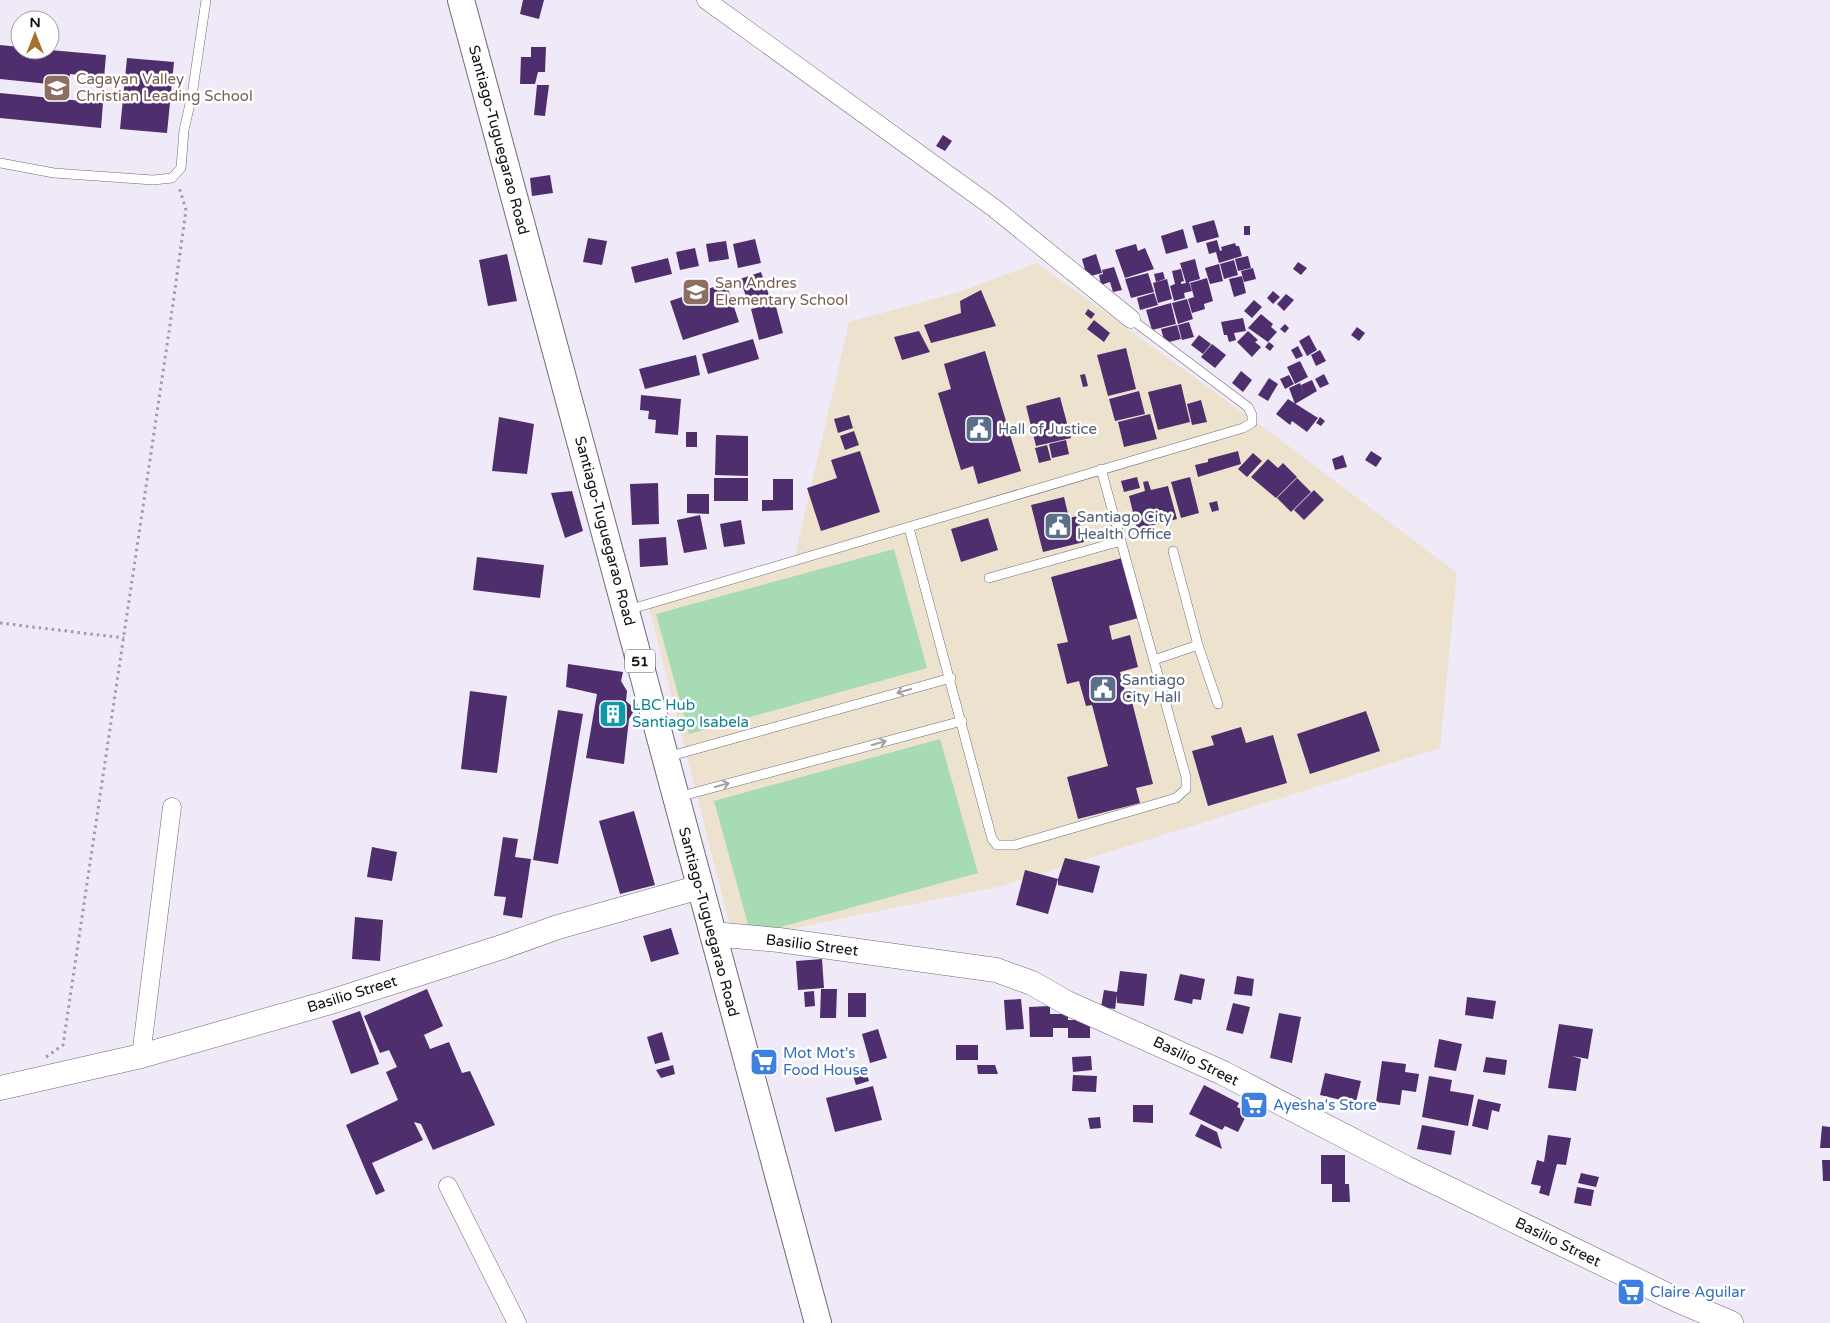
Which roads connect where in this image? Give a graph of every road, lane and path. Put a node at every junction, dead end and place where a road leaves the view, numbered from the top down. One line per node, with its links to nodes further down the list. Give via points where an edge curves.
1 (206, 0): 5 (lane, via 184,130 181,168)
2 (461, 0): 12 (main road, Santiago-Tuguegarao Road / 51)
3 (706, 0): 6 (street, via 994,208)
4 (0, 163): 5 (lane, via 64,173 153,180)
5 (172, 178): 14 (path, via 180,190 186,210)
6 (1131, 319): 7 (lane, via 1248,407 1253,419 1243,428)
7 (1101, 469): 8 (lane); 9 (lane)
8 (909, 528): 12 (lane); 17 (lane)
9 (1121, 541): 11 (lane); 16 (lane)
10 (1173, 552): 15 (lane)
11 (989, 578)
12 (626, 610): 20 (main road, Santiago-Tuguegarao Road / 51)
13 (0, 623): 14 (path)
14 (124, 638): 26 (path, via 63,1045 38,1062)
15 (1198, 645): 16 (lane); 18 (lane)
16 (1154, 660): 19 (lane, via 1186,777 1186,789 1176,798 1014,845 997,845 992,839)
17 (951, 678): 19 (lane); 20 (lane, one-way to 20)
18 (1218, 704)
19 (962, 720): 21 (lane, one-way to 19)
20 (665, 757): 21 (main road, Santiago-Tuguegarao Road / 51)
21 (675, 798): 23 (main road, Santiago-Tuguegarao Road / 51)
22 (172, 807): 25 (street)
23 (700, 887): 24 (main road, Santiago-Tuguegarao Road / 51); 25 (street, Basilio Street, via 558,927 327,1003)
24 (712, 934): 30 (main road, Santiago-Tuguegarao Road / 51); 31 (street, Basilio Street, via 996,970 1032,983 1067,1003 1223,1073 1406,1168 1677,1300)
25 (141, 1056): 26 (street, Basilio Street)
26 (37, 1080): 27 (street, Basilio Street)
27 (0, 1088)
28 (448, 1186): 29 (street)
29 (517, 1323)
30 (818, 1323)
31 (1731, 1323)

